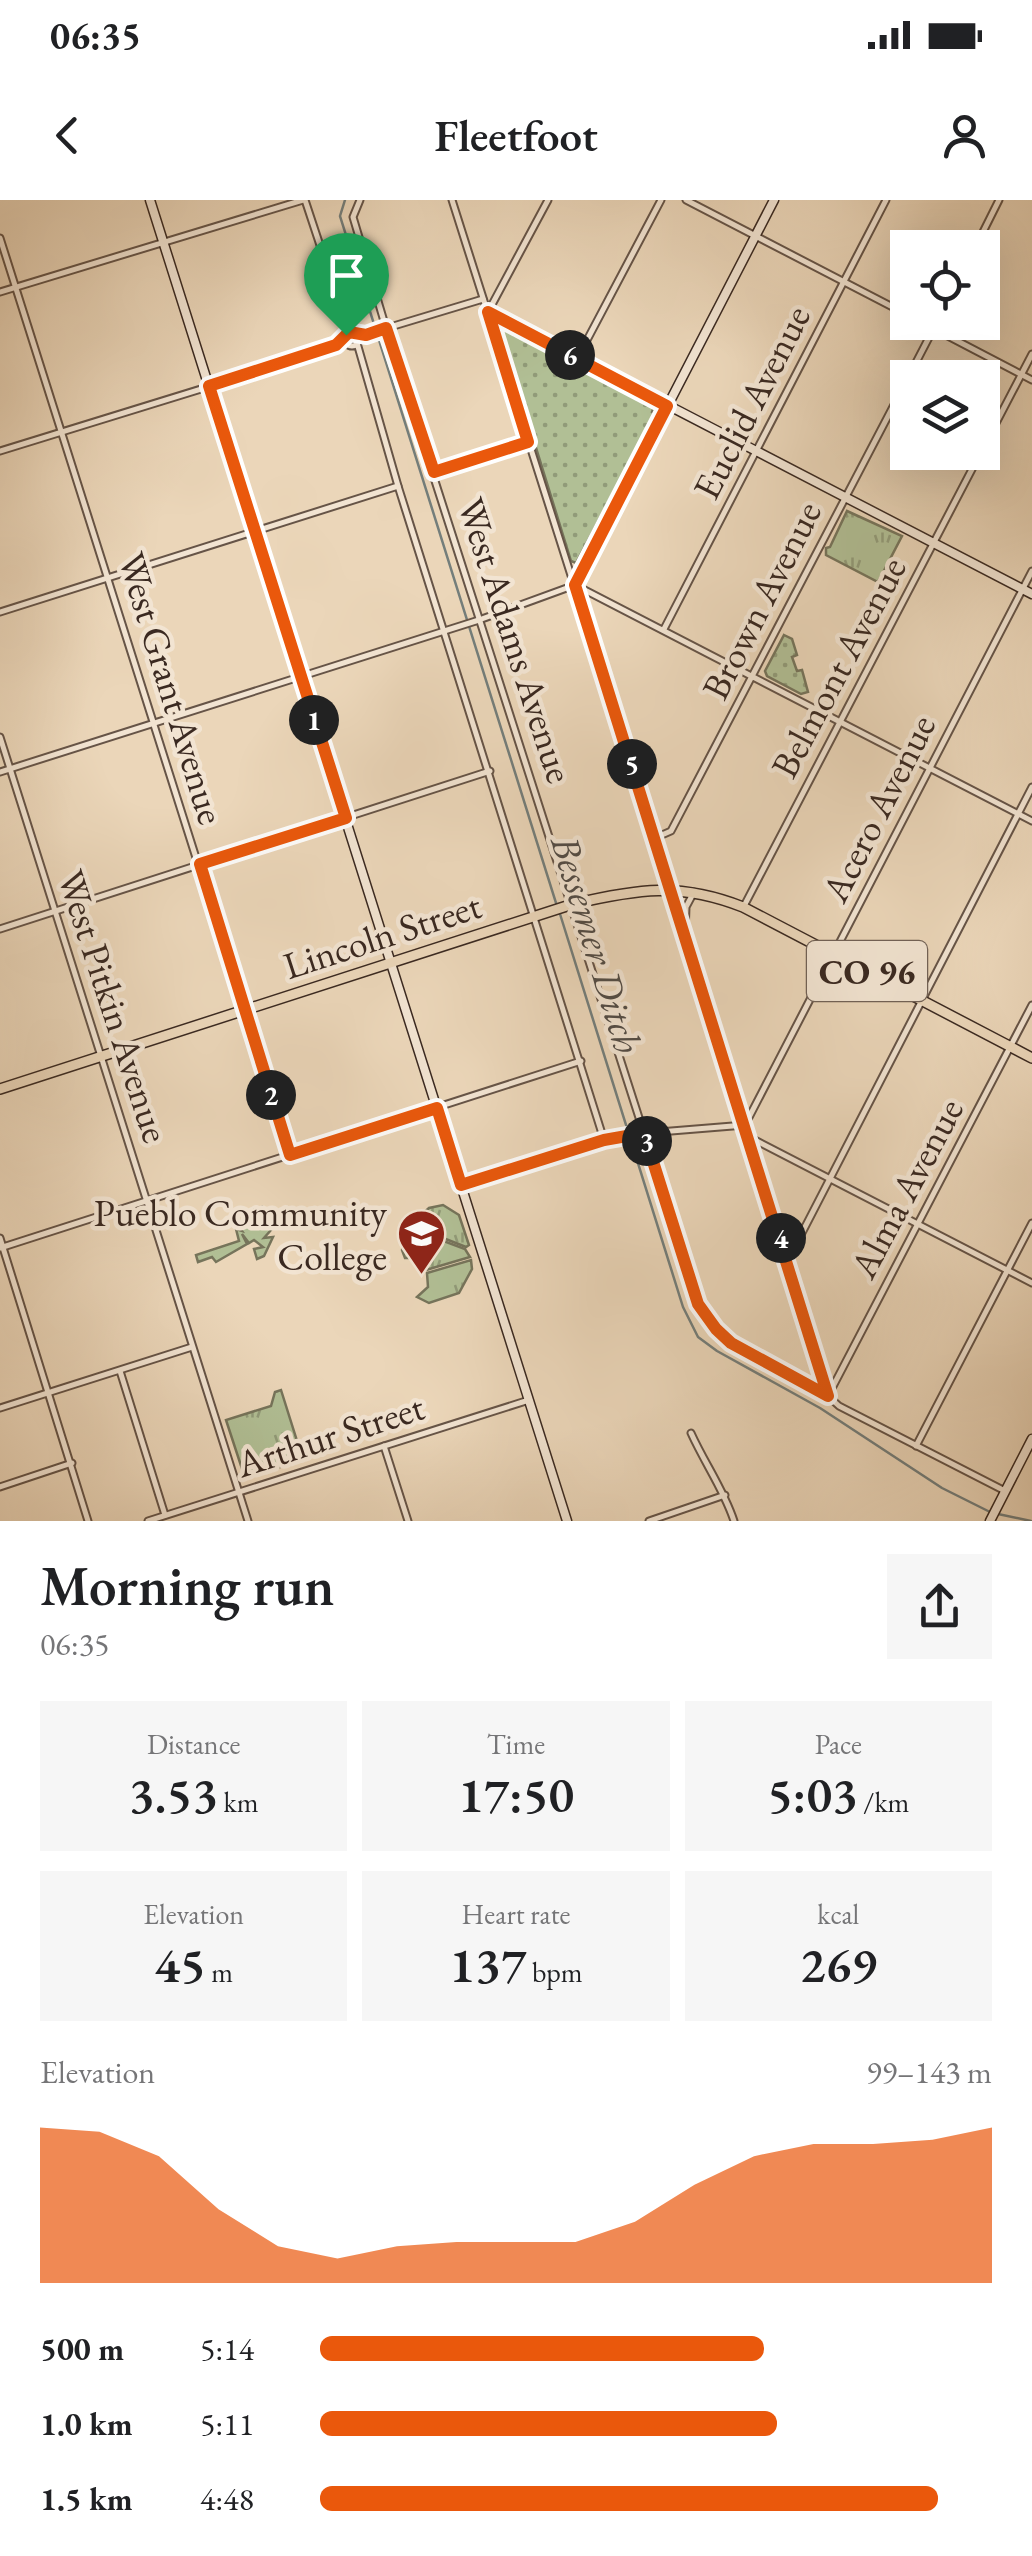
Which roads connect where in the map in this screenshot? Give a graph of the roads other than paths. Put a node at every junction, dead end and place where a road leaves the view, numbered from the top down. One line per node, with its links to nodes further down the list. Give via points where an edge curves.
1 (150, 200): 13 (street)
2 (304, 200): 13 (street); 22 (street, West Adams Avenue)
3 (360, 200): 21 (street, West Adams Avenue, via 353,217)
4 (452, 200): 18 (street)
5 (548, 200): 20 (street)
6 (661, 200): 25 (street)
7 (686, 200): 12 (street)
8 (774, 200): 12 (street)
9 (886, 200): 15 (street, Euclid Avenue)
10 (999, 200): 11 (street)
11 (984, 230)
12 (756, 237): 15 (street); 29 (street)
13 (164, 242): 16 (street); 28 (street)
14 (1, 243): 16 (street, West Grant Avenue)
15 (844, 282): 19 (street); 35 (street, Euclid Avenue)
16 (16, 287): 17 (street); 32 (street, West Grant Avenue)
17 (0, 292)
18 (484, 299): 20 (street); 21 (street)
19 (890, 306)
20 (488, 312): 25 (street); 33 (street)
21 (383, 329): 22 (street); 37 (street, West Adams Avenue)
22 (352, 339): 28 (street); 38 (street, West Adams Avenue)
23 (960, 340): 26 (street)
24 (1032, 354): 26 (street, Belmont Avenue)
25 (576, 358): 29 (street)
26 (1022, 374): 27 (street); 31 (street, Belmont Avenue)
27 (1032, 380)
28 (209, 386): 32 (street); 40 (street)
29 (667, 406): 35 (street); 44 (street)
30 (890, 412): 39 (street, Brown Avenue)
31 (1000, 416)
32 (63, 432): 34 (street); 43 (street, West Grant Avenue)
33 (528, 442): 37 (street); 44 (street)
34 (0, 451)
35 (756, 451): 39 (street); 49 (street, Euclid Avenue)
36 (972, 470): 41 (street, Belmont Avenue)
37 (434, 472): 48 (street, West Adams Avenue)
38 (398, 486): 40 (street); 50 (street, West Adams Avenue)
39 (845, 498): 41 (street); 52 (street, Brown Avenue)
40 (255, 531): 43 (street); 51 (street)
41 (934, 543): 45 (street); 53 (street, Belmont Avenue)
42 (1032, 570): 45 (street, Acero Avenue)
43 (108, 578): 47 (street); 54 (street, West Grant Avenue)
44 (575, 585): 48 (street); 49 (street); 64 (street)
45 (1022, 589): 46 (street); 56 (street, Acero Avenue)
46 (1032, 594)
47 (0, 612)
48 (479, 620): 50 (street); 68 (street, West Adams Avenue)
49 (664, 629): 52 (street)
50 (444, 630): 51 (street); 59 (street, West Adams Avenue)
51 (300, 676): 54 (street); 62 (street)
52 (752, 676): 53 (street); 64 (street, Brown Avenue, via 671,831)
53 (840, 722): 56 (street); 69 (street, Belmont Avenue)
54 (154, 723): 57 (street); 65 (street, West Grant Avenue)
55 (0, 737): 57 (street, West Pitkin Avenue)
56 (929, 767): 61 (street); 74 (street, Acero Avenue)
57 (10, 768): 58 (street); 70 (street, West Pitkin Avenue)
58 (0, 772)
59 (490, 772): 62 (street); 71 (street, West Adams Avenue)
60 (1032, 786): 61 (street)
61 (1018, 814): 63 (street); 76 (street)
62 (346, 818): 65 (street); 75 (street)
63 (1032, 821)
64 (655, 838): 66 (street)
65 (200, 864): 70 (street); 78 (street, West Grant Avenue)
66 (670, 889): 67 (main road, CO 96); 68 (main road, Lincoln Street / CO 96); 73 (street)
67 (694, 892): 69 (main road, CO 96); 73 (street)
68 (568, 906): 71 (main road, Lincoln Street / CO 96); 86 (street, West Adams Avenue)
69 (743, 907): 74 (main road, CO 96)
70 (55, 911): 72 (street); 80 (street, West Pitkin Avenue)
71 (539, 916): 75 (main road, Lincoln Street / CO 96); 82 (street, West Adams Avenue)
72 (0, 929)
73 (685, 936): 85 (street)
74 (834, 954): 76 (main road, CO 96); 85 (street, Acero Avenue)
75 (392, 965): 78 (main road, Lincoln Street / CO 96); 84 (street)
76 (922, 1000): 79 (main road, CO 96); 90 (street)
77 (1032, 1005): 79 (street, Alma Avenue)
78 (244, 1010): 80 (main road, Lincoln Street / CO 96); 89 (street, West Grant Avenue)
79 (1010, 1046): 81 (main road, CO 96); 94 (street, Alma Avenue)
80 (101, 1056): 83 (main road, Lincoln Street / CO 96); 92 (street, West Pitkin Avenue)
81 (1032, 1058)
82 (581, 1061): 84 (street); 88 (street, West Adams Avenue)
83 (0, 1089)
84 (437, 1108): 89 (street); 91 (street)
85 (745, 1125): 86 (street); 87 (street)
86 (644, 1133): 88 (street); 103 (street, West Adams Avenue, via 707,1317 731,1343)
87 (749, 1137): 90 (street); 97 (street)
88 (604, 1140): 91 (street)
89 (290, 1155): 92 (street)
90 (830, 1178): 94 (street); 97 (street)
91 (461, 1185): 104 (street)
92 (147, 1201): 96 (street); 100 (street, West Pitkin Avenue)
93 (1032, 1223): 98 (street)
94 (918, 1224): 98 (street); 103 (street, Alma Avenue)
95 (0, 1238): 96 (street)
96 (1, 1247): 102 (street)
97 (788, 1260): 103 (street)
98 (1007, 1270): 99 (street); 109 (street)
99 (1032, 1282)
100 (193, 1347): 101 (street); 112 (street, West Pitkin Avenue)
101 (120, 1370): 102 (street); 115 (street)
102 (48, 1394): 105 (street); 110 (street)
103 (828, 1396): 109 (street, West Adams Avenue)
104 (529, 1400): 108 (street, Arthur Street); 120 (street)
105 (0, 1408)
106 (692, 1434): 114 (street)
107 (1032, 1439): 113 (street)
108 (384, 1446): 112 (street, Arthur Street); 119 (street)
109 (916, 1446): 113 (street, West Adams Avenue)
110 (72, 1463): 111 (street); 116 (street)
111 (0, 1487)
112 (239, 1493): 115 (street, Arthur Street); 118 (street, West Pitkin Avenue)
113 (1004, 1494): 123 (street)
114 (725, 1495): 121 (street); 122 (street)
115 (166, 1515): 117 (street, Arthur Street)
116 (88, 1521)
117 (148, 1521)
118 (248, 1521)
119 (408, 1521)
120 (567, 1521)
121 (649, 1521)
122 (734, 1521)
123 (990, 1521)

